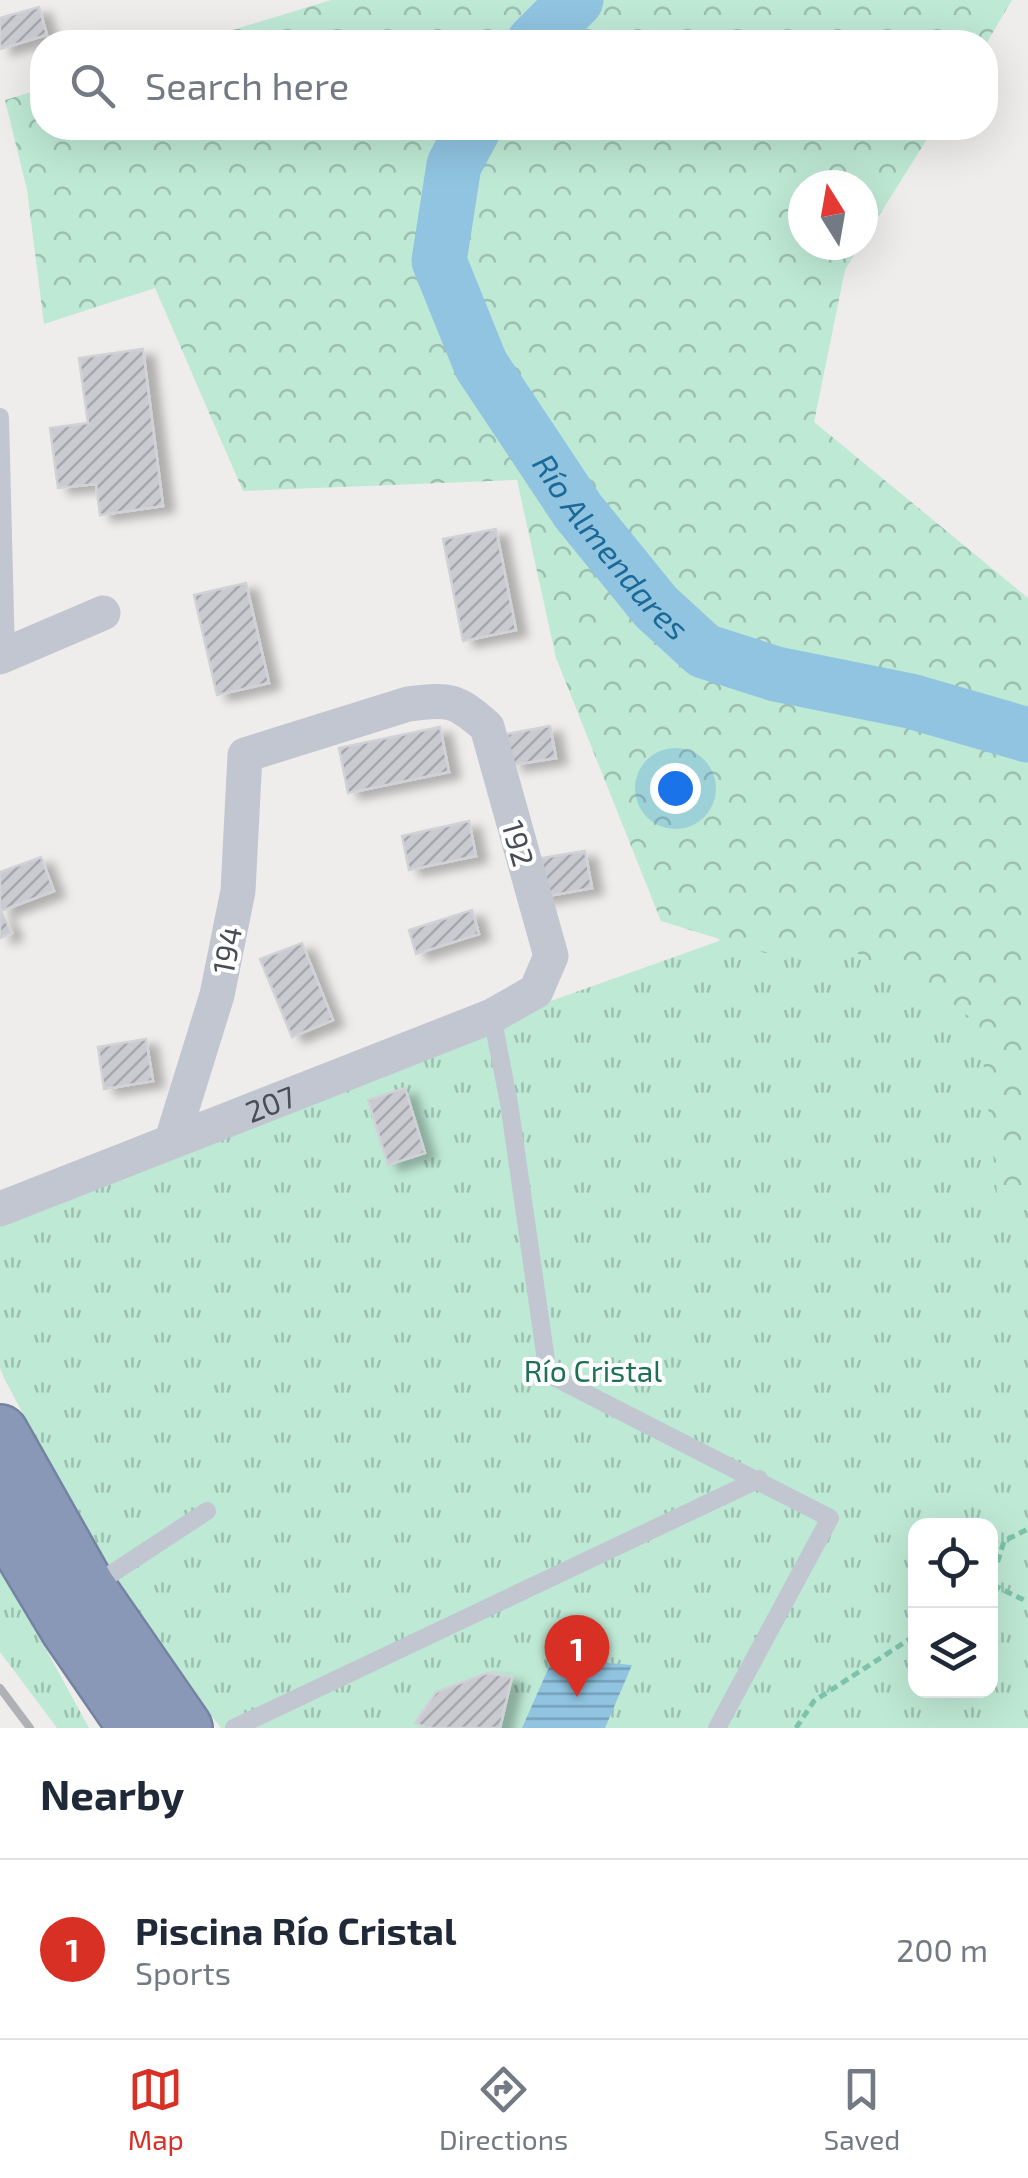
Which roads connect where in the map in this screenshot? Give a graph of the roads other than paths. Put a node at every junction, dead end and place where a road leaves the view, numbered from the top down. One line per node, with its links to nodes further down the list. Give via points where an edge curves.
1 (0, 417): 3 (lane)
2 (103, 613): 3 (street)
3 (3, 656)
4 (245, 755): 5 (street, 192, via 408,704 460,704 487,728 551,956); 7 (street, 194, via 238,891 217,995)
5 (536, 991): 6 (street, 207)
6 (492, 1016): 7 (street, 207); 10 (lane, via 548,1374)
7 (172, 1140): 8 (street, 207)
8 (0, 1209)
9 (0, 1432): 13 (highway)
10 (758, 1480): 16 (lane); 17 (lane, via 830,1518)
11 (206, 1511): 13 (lane)
12 (0, 1514): 14 (highway)
13 (88, 1589): 15 (highway)
14 (137, 1728)
15 (184, 1728)
16 (234, 1728)
17 (717, 1728)

